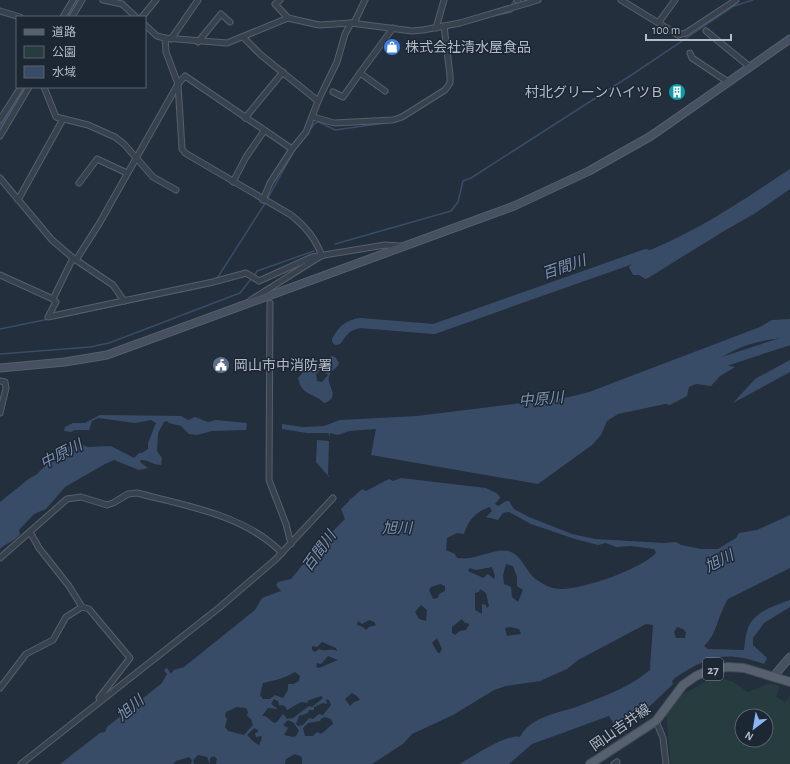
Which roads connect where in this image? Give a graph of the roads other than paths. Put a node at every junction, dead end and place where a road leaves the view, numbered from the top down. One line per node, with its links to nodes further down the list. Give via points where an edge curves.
1 (73, 0): 18 (street)
2 (82, 0): 19 (street)
3 (103, 0): 14 (street)
4 (156, 0): 21 (street)
5 (198, 0): 33 (street)
6 (280, 0): 22 (street, via 276,4)
7 (365, 0): 25 (street)
8 (444, 0): 29 (street)
9 (518, 0): 15 (street)
10 (538, 0): 15 (street)
11 (621, 0): 24 (street)
12 (675, 0): 24 (street)
13 (736, 0): 24 (street, via 686,34 678,35)
14 (124, 2): 20 (street)
15 (513, 8): 27 (street)
16 (0, 11): 17 (street)
17 (17, 16)
18 (64, 16)
19 (73, 16)
20 (135, 16)
21 (143, 16)
22 (288, 18): 25 (street, via 319,25); 32 (street)
23 (230, 22): 35 (street, via 221,14)
24 (659, 22)
25 (353, 23): 28 (street); 47 (street, via 344,34 333,72)
26 (146, 26): 31 (street, via 157,36)
27 (444, 26): 29 (street); 48 (street, via 450,75 450,83 445,90 393,120 334,123)
28 (393, 28): 29 (street, via 412,31); 39 (street)
29 (436, 28)
30 (706, 31): 37 (street)
31 (165, 38): 33 (street); 41 (street, via 166,52)
32 (244, 38): 35 (street, via 227,44); 38 (street)
33 (171, 39): 35 (street)
34 (790, 39): 37 (street)
35 (198, 42)
36 (690, 53): 40 (street, via 692,58)
37 (750, 67): 40 (street)
38 (282, 72): 47 (street); 49 (street)
39 (360, 73): 45 (street); 46 (street, via 343,97)
40 (728, 82): 63 (street, via 650,136 589,171 514,206)
41 (178, 84): 49 (street, via 185,76); 55 (street); 58 (street, via 182,149)
42 (20, 88): 51 (street)
43 (28, 88): 53 (street)
44 (44, 88): 50 (street, via 56,116)
45 (385, 91)
46 (333, 92)
47 (318, 101): 48 (street)
48 (313, 117): 54 (street, via 306,132)
49 (245, 118): 52 (street)
50 (63, 119): 55 (street, via 88,125 114,137); 61 (street)
51 (0, 120)
52 (264, 131): 54 (street); 58 (street)
53 (0, 136)
54 (292, 149): 62 (street, via 270,183)
55 (136, 158): 56 (street); 60 (street, via 153,177)
56 (127, 173): 59 (street, via 97,159); 65 (street, via 99,224)
57 (0, 178): 61 (street)
58 (233, 182): 62 (street)
59 (79, 183)
60 (176, 190)
61 (18, 200): 65 (street, via 52,240)
62 (265, 201): 64 (street, via 305,226 315,239)
63 (402, 246): 64 (street, via 385,245); 69 (street)
64 (322, 256): 68 (street, via 312,257 259,281 246,273); 69 (street)
65 (74, 259): 67 (street); 68 (street, via 113,285)
66 (0, 275): 67 (street)
67 (53, 299): 68 (street, via 56,302 48,316)
68 (124, 301)
69 (247, 303): 71 (street, via 107,355)
70 (270, 303): 76 (street, via 270,480)
71 (0, 368)
72 (0, 381): 73 (street, via 5,382 6,388)
73 (0, 413)
74 (333, 498): 76 (street)
75 (30, 532): 77 (street, via 67,499 81,498 106,505 128,494 137,493 217,513 269,541); 78 (street); 79 (street)
76 (291, 544): 77 (street)
77 (282, 553): 84 (street, via 220,607)
78 (0, 558)
79 (82, 607): 83 (street, via 66,617 53,640 26,654); 84 (street, via 89,609 130,658)
80 (790, 657): 81 (street)
81 (773, 677): 82 (main road, 岡山吉井線 / 27); 85 (main road, 岡山吉井線 / 27, via 744,668 728,667 696,676 683,685)
82 (790, 682)
83 (0, 688)
84 (94, 705): 86 (street)
85 (656, 721): 87 (main road, 岡山吉井線 / 27); 88 (street, via 663,738)
86 (21, 764)
87 (590, 764)
88 (666, 764)

